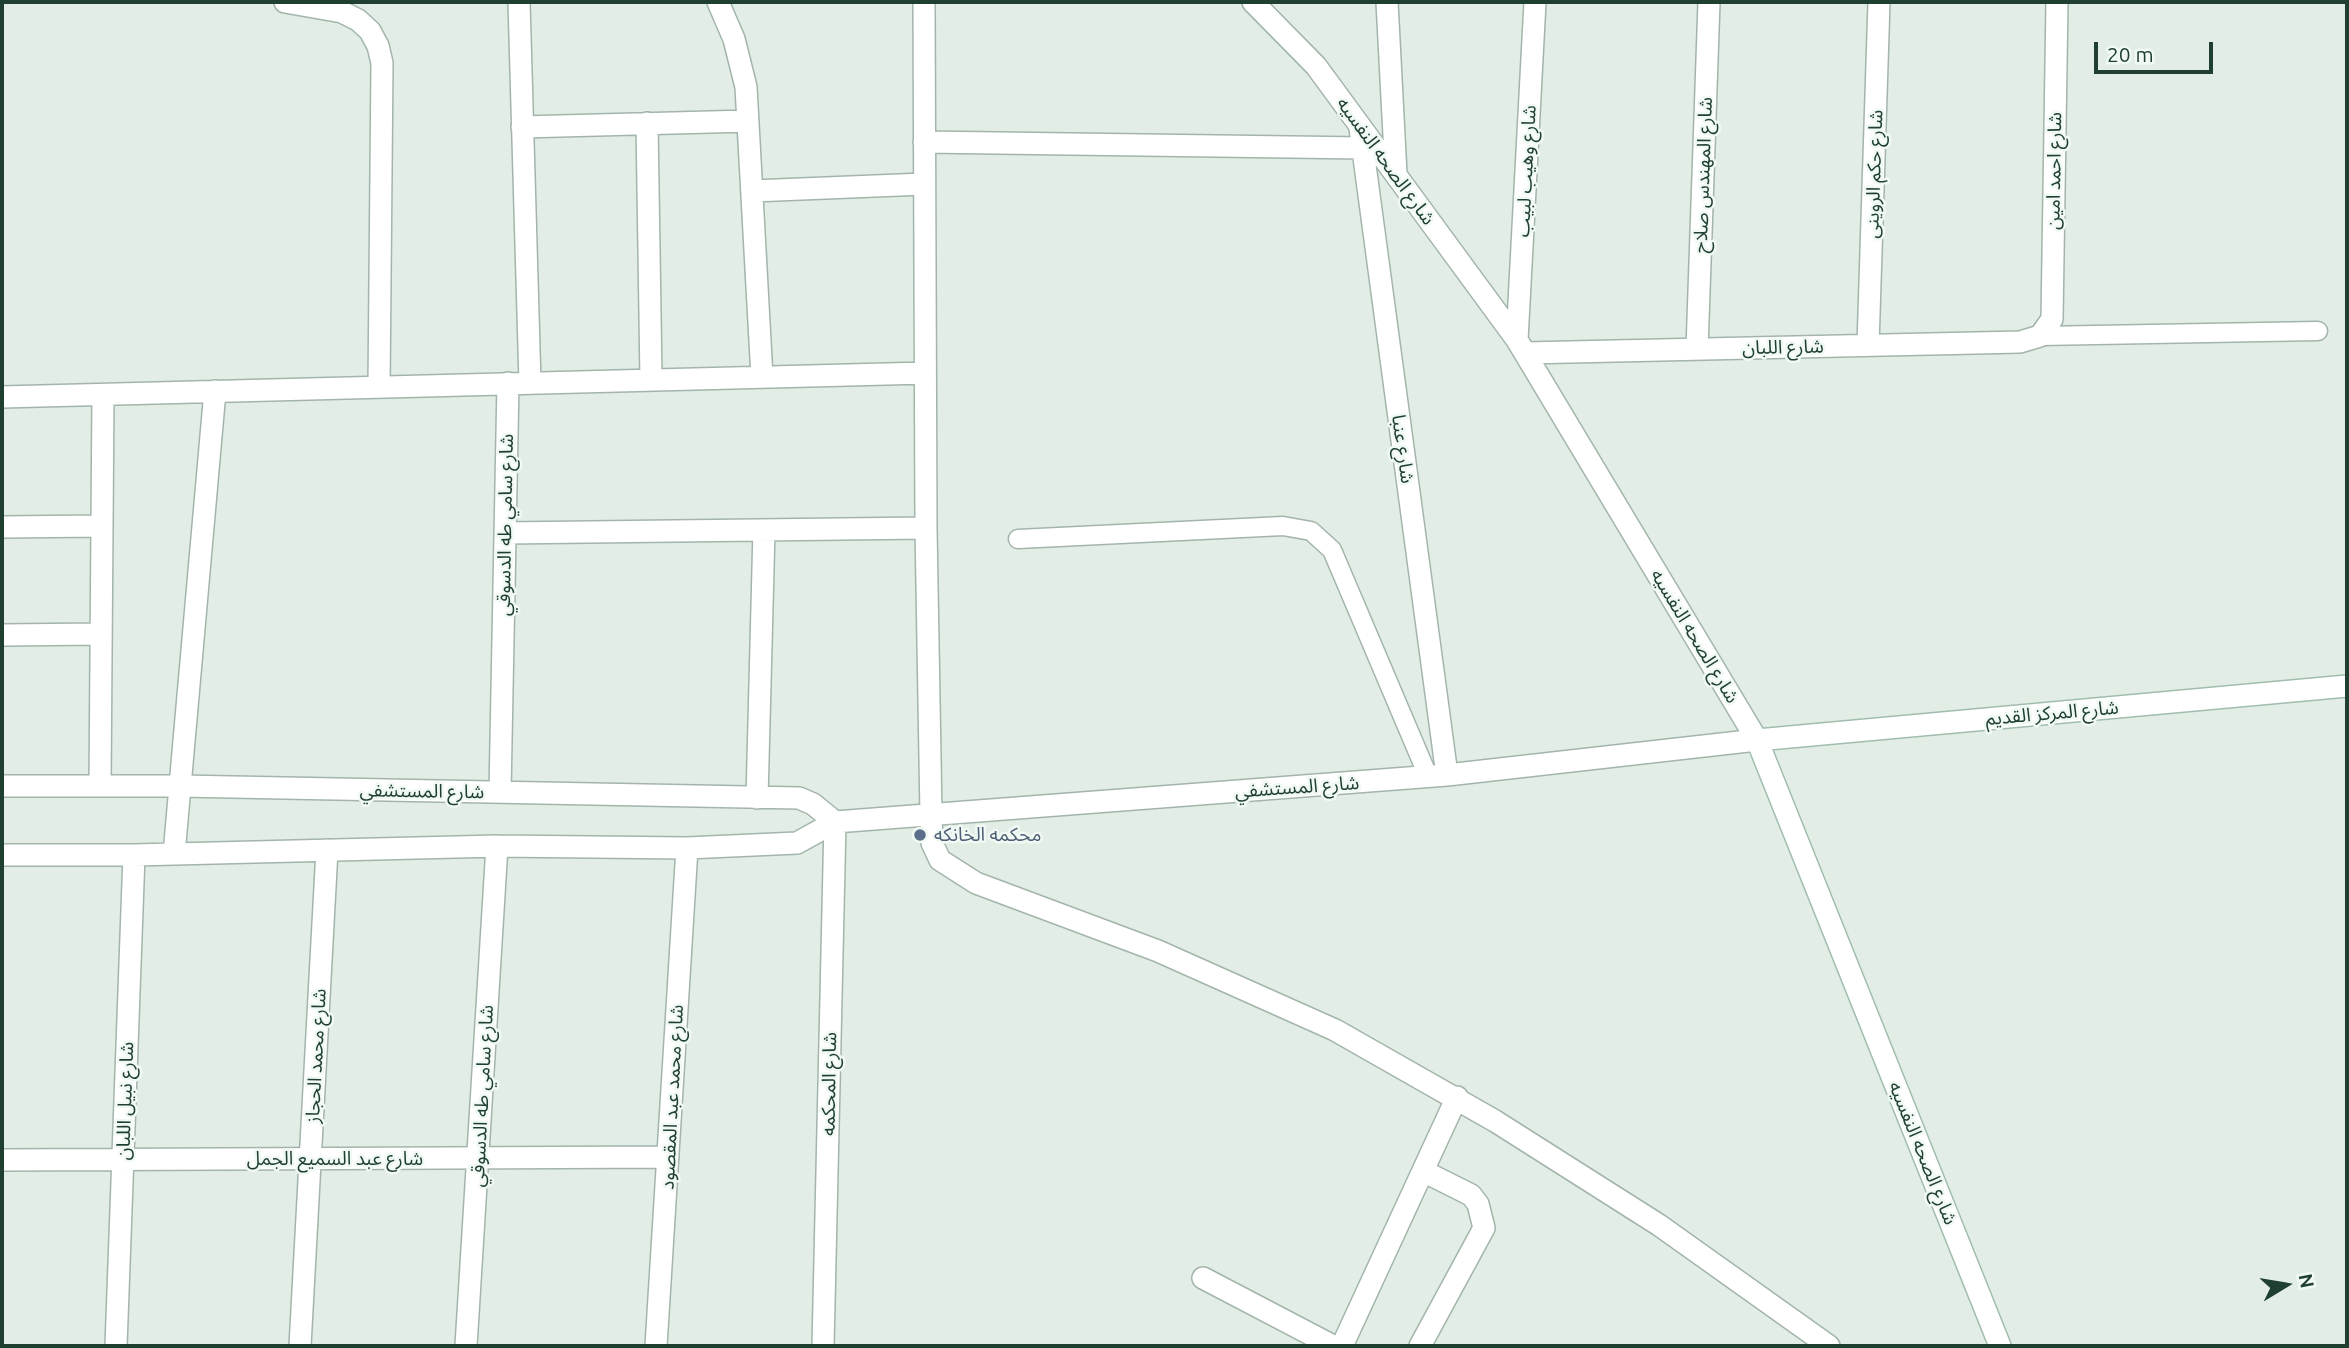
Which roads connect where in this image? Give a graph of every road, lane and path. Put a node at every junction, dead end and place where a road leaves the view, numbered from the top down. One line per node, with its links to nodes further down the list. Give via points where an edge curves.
1 (285, 2): 30 (street, via 342,12 370,31 378,46 382,63)
2 (519, 2): 14 (street)
3 (718, 2): 11 (street, via 746,86)
4 (924, 2): 15 (street)
5 (1253, 2): 12 (street, شارع الصحه النفسيه, via 1316,66)
6 (1387, 2): 17 (street)
7 (1535, 2): 23 (street, شارع وهيب لبيب)
8 (1709, 2): 24 (street, شارع المهندس صلاح)
9 (1879, 2): 22 (street, شارع حكم الروينى)
10 (2057, 2): 21 (street, شارع احمد امين, via 2052,319)
11 (748, 121): 13 (street); 19 (street)
12 (1360, 122): 16 (street, شارع عنبا); 17 (street, شارع الصحه النفسيه)
13 (647, 123): 14 (street); 27 (street)
14 (522, 127): 29 (street)
15 (925, 142): 16 (street); 18 (street)
16 (1363, 148): 44 (street, شارع عنبا)
17 (1396, 174): 23 (street, شارع الصحه النفسيه)
18 (924, 184): 19 (street); 25 (street)
19 (752, 191): 26 (street)
20 (2318, 331): 21 (lane)
21 (2040, 336): 22 (street, شارع اللبان, via 2020,342)
22 (1868, 345): 24 (street, شارع اللبان)
23 (1521, 346): 24 (street, شارع اللبان); 43 (street, شارع الصحه النفسيه)
24 (1697, 349)
25 (925, 373): 26 (street); 36 (street)
26 (762, 377): 27 (street)
27 (651, 379): 29 (street)
28 (508, 383): 29 (street); 30 (street); 38 (street, شارع سامي طه الدسوقي)
29 (530, 383)
30 (379, 387): 31 (street)
31 (215, 391): 32 (street); 47 (street)
32 (103, 395): 33 (street); 34 (street)
33 (2, 397)
34 (102, 526): 35 (street); 40 (street)
35 (2, 527)
36 (926, 528): 37 (street); 50 (street)
37 (764, 530): 38 (street); 49 (street)
38 (505, 533): 48 (street, شارع سامي طه الدسوقي)
39 (1018, 539): 44 (lane, via 1283,526 1311,531 1332,550)
40 (101, 634): 41 (street); 46 (street)
41 (2, 635)
42 (2347, 686): 43 (street, شارع المركز القديم)
43 (1757, 740): 44 (street, شارع المستشفي); 75 (street, شارع الصحه النفسيه)
44 (1437, 776): 50 (street, شارع المستشفي)
45 (2, 786): 46 (street, شارع المستشفي)
46 (100, 786): 47 (street, شارع المستشفي)
47 (181, 786): 48 (street, شارع المستشفي); 55 (street)
48 (500, 792): 49 (street, شارع المستشفي)
49 (757, 798): 51 (street, شارع المستشفي, via 799,798)
50 (931, 815): 51 (street, شارع المستشفي); 58 (street, via 932,843 940,860 957,873 1247,989 1335,1030)
51 (835, 822): 53 (street, شارع المستشفي, via 797,843); 70 (street, شارع المحكمه)
52 (497, 846): 53 (street, شارع المستشفي); 54 (street, شارع المستشفي); 60 (street, شارع سامي طه الدسوقي)
53 (687, 848): 59 (street, شارع محمد عبد المقصود)
54 (327, 850): 55 (street, شارع المستشفي); 61 (street, شارع محمد الحجاز)
55 (174, 854): 57 (street, شارع المستشفي)
56 (2, 855): 57 (street, شارع المستشفي)
57 (134, 855): 63 (street, شارع نبيل اللبان)
58 (1457, 1097): 64 (street); 74 (street, via 1659,1225)
59 (668, 1157): 60 (street, شارع عبد السميع الجمل); 69 (street, شارع محمد عبد المقصود)
60 (478, 1158): 61 (street, شارع عبد السميع الجمل); 68 (street, شارع سامي طه الدسوقي)
61 (310, 1159): 63 (street, شارع عبد السميع الجمل); 67 (street, شارع محمد الحجاز)
62 (2, 1160): 63 (street, شارع عبد السميع الجمل)
63 (124, 1160): 66 (street, شارع نبيل اللبان)
64 (1423, 1171): 72 (street); 73 (street, via 1471,1195 1484,1228)
65 (1203, 1278): 71 (street)
66 (116, 1346)
67 (300, 1346)
68 (466, 1346)
69 (656, 1346)
70 (823, 1346)
71 (1333, 1346)
72 (1342, 1346)
73 (1420, 1346)
74 (1829, 1346)
75 (2000, 1346)

